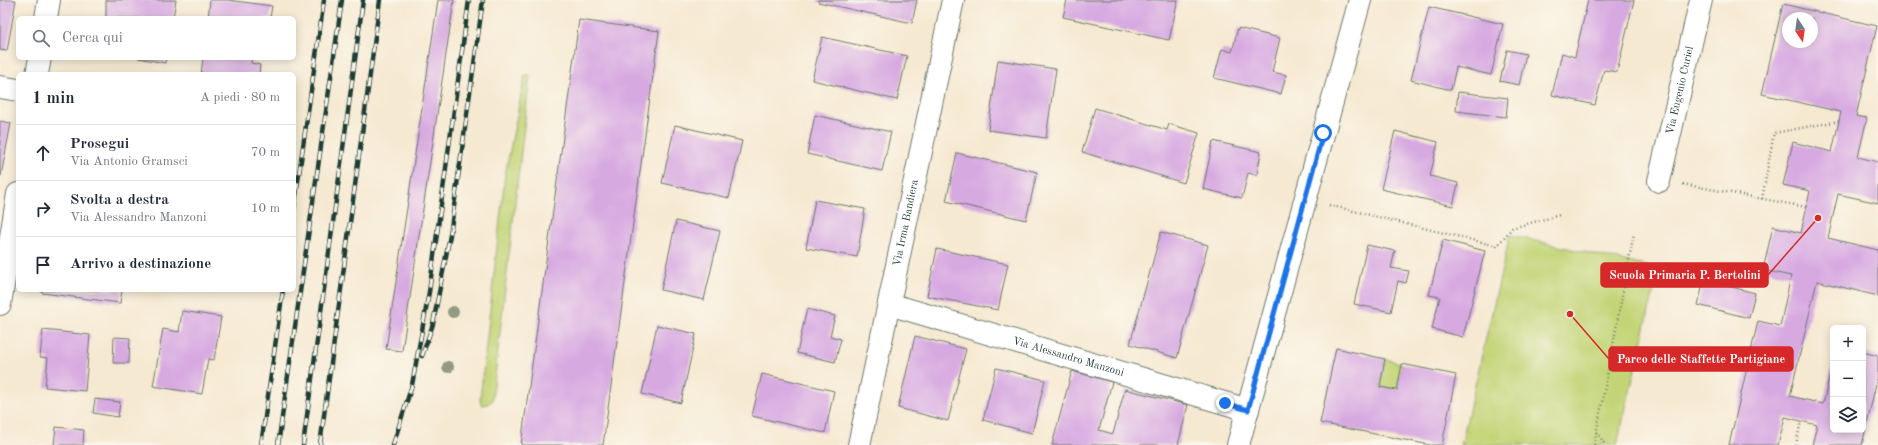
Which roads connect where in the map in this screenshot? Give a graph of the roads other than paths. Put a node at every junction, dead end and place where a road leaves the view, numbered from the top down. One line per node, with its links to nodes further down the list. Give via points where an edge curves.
1 (49, 0): 5 (street)
2 (953, 0): 13 (street, Via Irma Bandiera)
3 (1360, 0): 14 (street)
4 (1702, 0): 10 (street, Via Eugenio Curiel)
5 (46, 16)
6 (40, 60): 7 (street)
7 (37, 72)
8 (0, 87): 9 (street)
9 (16, 90)
10 (1669, 182)
11 (16, 206): 12 (street)
12 (0, 304)
13 (889, 304): 14 (street, Via Alessandro Manzoni); 15 (street, Via Irma Bandiera)
14 (1248, 410): 16 (street)
15 (859, 445)
16 (1238, 445)

